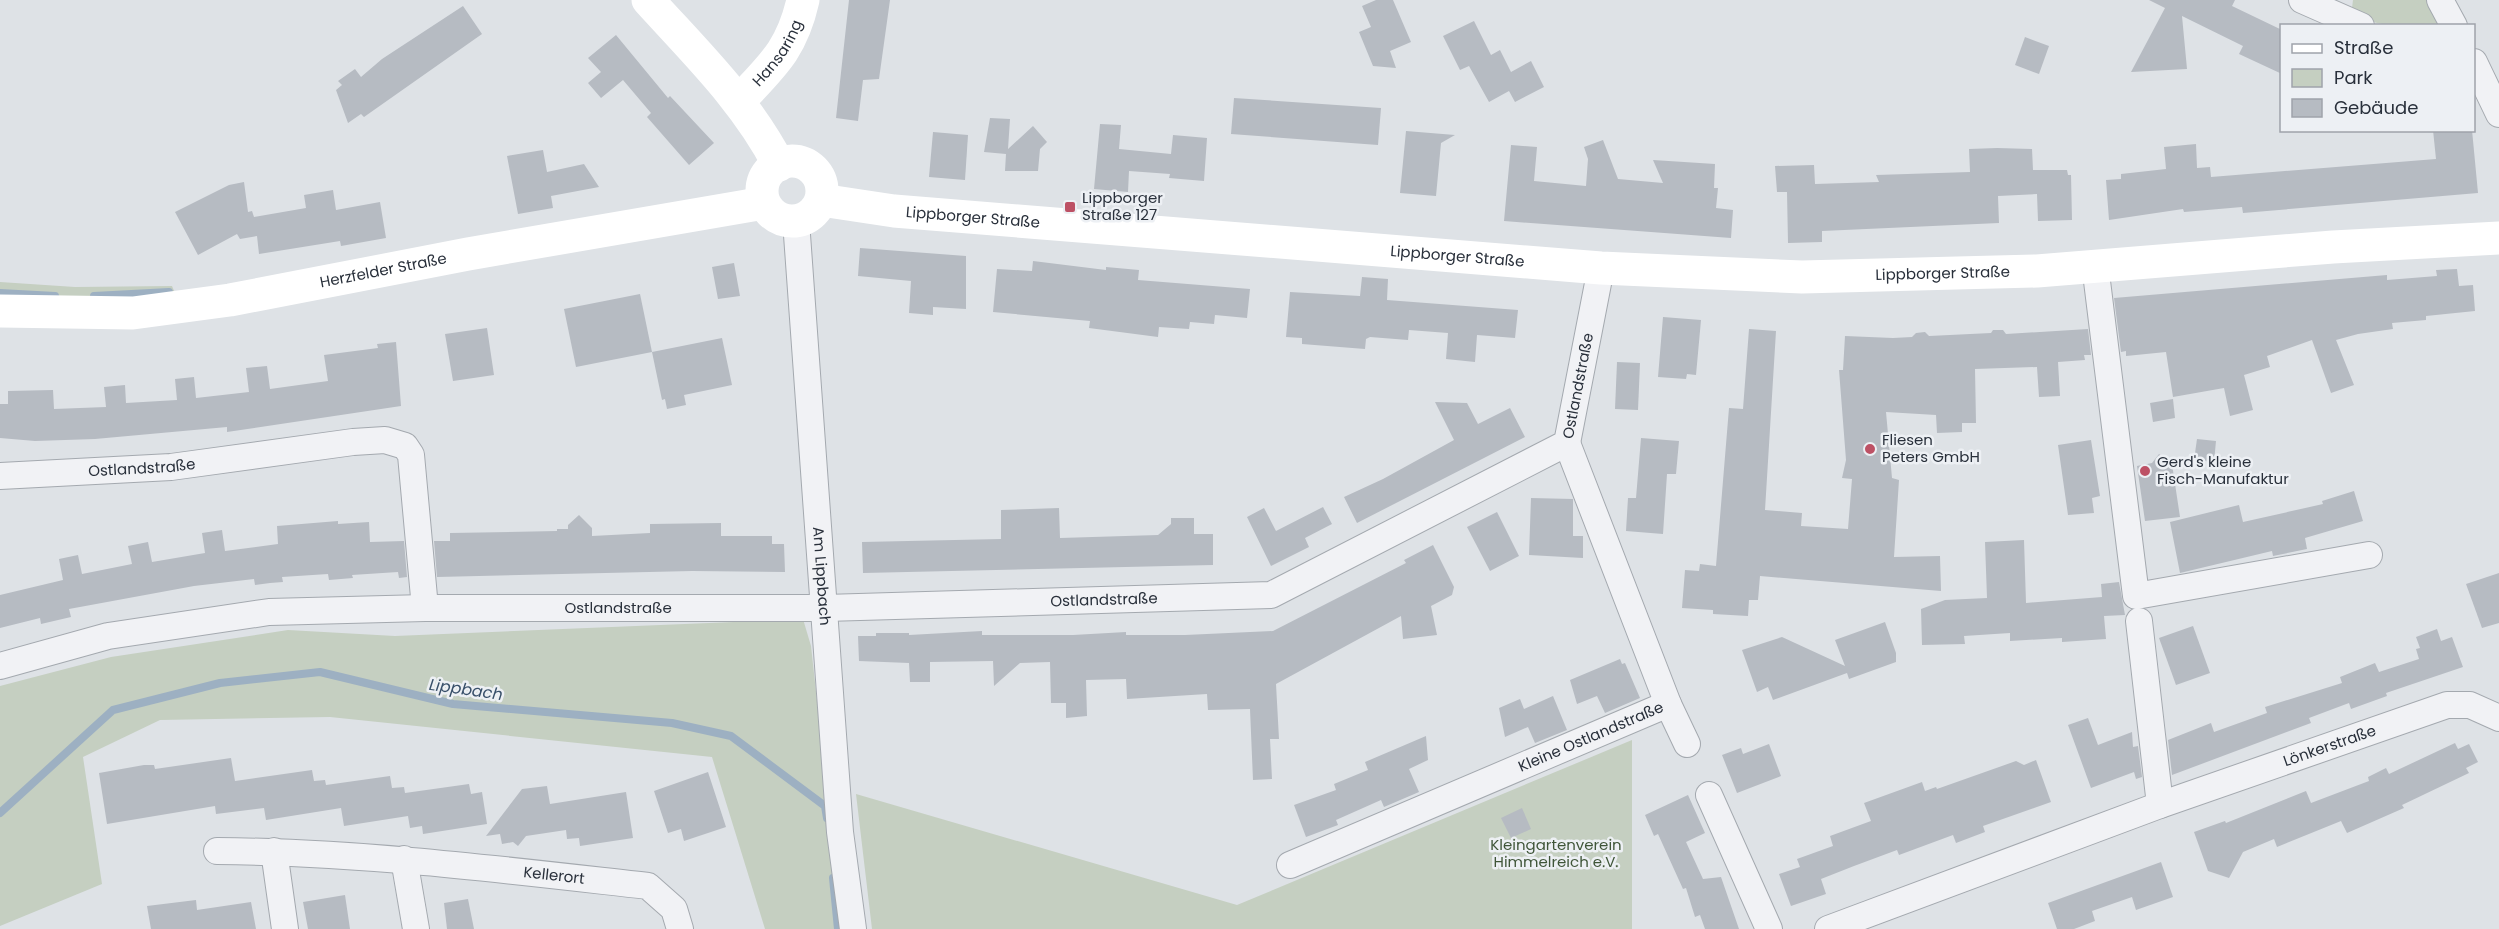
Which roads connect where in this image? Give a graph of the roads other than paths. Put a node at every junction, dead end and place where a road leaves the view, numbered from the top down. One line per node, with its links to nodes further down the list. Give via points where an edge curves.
1 (648, 0): 8 (main road)
2 (803, 0): 8 (main road, Hansaring, via 796,30 774,64)
3 (2440, 0): 6 (street)
4 (2314, 2): 5 (street)
5 (2357, 24)
6 (2453, 24)
7 (2476, 70): 9 (street)
8 (739, 101): 10 (main road)
9 (2499, 114)
10 (779, 165): 11 (main road, via 766,177); 12 (main road, via 807,165 820,180)
11 (764, 203): 12 (main road, via 777,218); 16 (main road, Herzfelder Straße, via 230,300 133,312)
12 (809, 211): 15 (main road, Lippborger Straße, via 894,211); 21 (street, Am Lippbach)
13 (2499, 238): 14 (main road, Lippborger Straße)
14 (2095, 265): 15 (main road, Lippborger Straße, via 2037,271 1802,277); 19 (street, via 2136,596)
15 (1601, 268): 17 (street, Ostlandstraße)
16 (0, 311)
17 (1568, 443): 21 (street, Ostlandstraße, via 1271,595); 24 (street, Kleine Ostlandstraße)
18 (0, 476): 20 (street, Ostlandstraße, via 171,467 353,442 397,442 411,455)
19 (2369, 555)
20 (425, 608): 21 (street, Ostlandstraße); 23 (street, Ostlandstraße, via 269,612 108,636)
21 (825, 608): 36 (street, Am Lippbach, via 840,832)
22 (2139, 621): 28 (street)
23 (0, 666)
24 (1668, 704): 26 (street); 32 (street, Kleine Ostlandstraße)
25 (2499, 718): 28 (street, Lönkerstraße, via 2470,705 2447,705)
26 (1687, 744)
27 (1709, 795): 37 (street)
28 (2160, 805): 38 (street, Lönkerstraße)
29 (217, 851): 30 (street, Kellerort)
30 (274, 851): 31 (street, Kellerort); 33 (street)
31 (404, 859): 34 (street); 35 (street, Kellerort, via 648,886 674,909)
32 (1290, 865)
33 (285, 929)
34 (416, 929)
35 (680, 929)
36 (853, 929)
37 (1768, 929)
38 (1828, 929)

